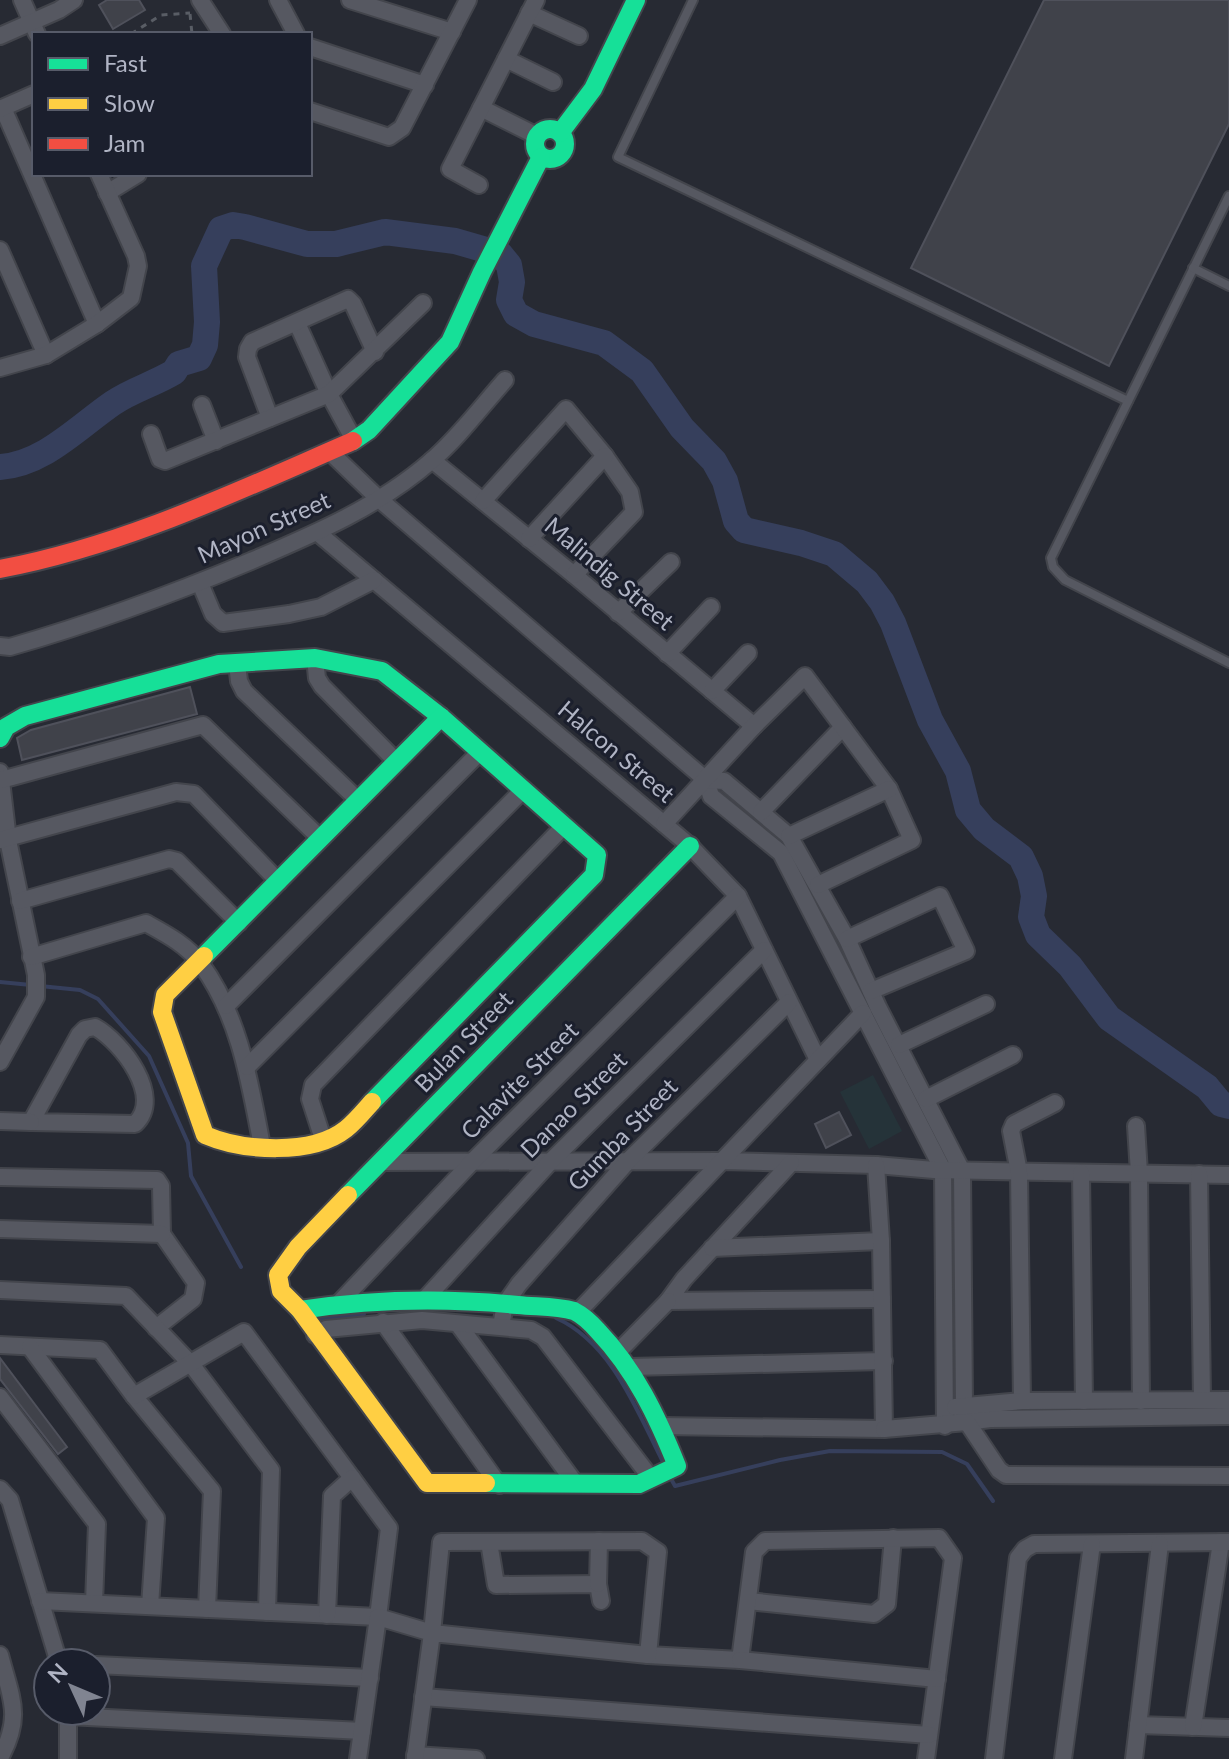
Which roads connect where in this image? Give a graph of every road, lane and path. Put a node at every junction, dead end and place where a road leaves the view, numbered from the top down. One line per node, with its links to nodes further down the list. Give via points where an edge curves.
1 (22, 0): 10 (street)
2 (74, 0): 10 (street)
3 (278, 0): 13 (street)
4 (350, 0): 14 (street)
5 (468, 0): 14 (street)
6 (636, 0): 25 (street, via 593,89)
7 (693, 0): 44 (lane, via 618,157)
8 (195, 6): 11 (path, via 161,15); 12 (street)
9 (532, 7): 16 (street); 18 (street)
10 (34, 28): 15 (street)
11 (134, 32)
12 (220, 32)
13 (295, 32)
14 (452, 32): 20 (street)
15 (0, 36)
16 (579, 36)
17 (312, 48): 20 (street)
18 (506, 59): 19 (street); 22 (street)
19 (553, 82)
20 (425, 85): 24 (street, via 402,128 389,137)
21 (32, 95): 23 (street)
22 (481, 108): 26 (street); 30 (street, via 450,169)
23 (1, 109): 38 (street)
24 (312, 112)
25 (560, 133): 26 (street, via 548,130); 27 (street, via 563,152 551,159)
26 (537, 136): 27 (street, via 535,147)
27 (541, 157): 48 (street, via 443,352)
28 (100, 176): 31 (street)
29 (135, 176): 31 (street)
30 (479, 185)
31 (107, 193): 38 (street, via 138,266 131,298)
32 (1229, 196): 34 (lane)
33 (0, 250): 40 (street)
34 (1193, 268): 35 (lane); 44 (lane)
35 (1229, 286)
36 (423, 303): 39 (street)
37 (297, 323): 39 (street, via 348,299); 43 (street); 46 (street, via 252,342 248,349)
38 (97, 324): 40 (street)
39 (375, 352): 43 (street)
40 (46, 355): 41 (street)
41 (0, 368)
42 (505, 380): 52 (street, Mayon Street)
43 (329, 394): 46 (street); 48 (street)
44 (1128, 401): 69 (lane, via 1054,548 1053,567 1065,580)
45 (202, 405): 49 (street)
46 (270, 418): 49 (street)
47 (151, 434): 49 (street, via 165,461)
48 (354, 440): 50 (street)
49 (216, 441)
50 (329, 451): 53 (street); 58 (street, via 111,542)
51 (605, 456): 54 (street, via 566,409); 56 (street); 59 (street, via 630,492 634,512)
52 (432, 460): 53 (street, Mayon Street); 54 (street, Malindig Street)
53 (379, 499): 55 (street, Mayon Street); 78 (street)
54 (483, 501): 56 (street, Malindig Street)
55 (318, 533): 60 (street, Halcon Street); 61 (street, Mayon Street)
56 (529, 539): 59 (street, Malindig Street)
57 (671, 562): 63 (street)
58 (0, 569)
59 (574, 575): 63 (street, Malindig Street)
60 (374, 580): 61 (street, via 321,607 223,623 213,614); 83 (street, Halcon Street)
61 (200, 583): 64 (street, Mayon Street, via 95,622)
62 (711, 607): 66 (street)
63 (618, 613): 66 (street, Malindig Street)
64 (0, 646)
65 (748, 653): 70 (street)
66 (667, 654): 70 (street, Malindig Street)
67 (315, 658): 68 (street); 71 (street, via 382,671); 76 (street, via 322,686)
68 (237, 663): 74 (street, via 25,716 6,727); 81 (street, via 244,691)
69 (1229, 663)
70 (712, 691): 72 (street, Malindig Street)
71 (441, 717): 75 (street); 76 (street)
72 (754, 726): 73 (street, via 805,676); 78 (street)
73 (843, 727): 79 (street); 82 (street)
74 (0, 738)
75 (480, 752): 80 (street); 101 (street)
76 (397, 762): 81 (street)
77 (1, 776): 86 (street, via 203,725); 87 (street)
78 (706, 780): 82 (street, via 724,781); 83 (street); 102 (street, via 711,796 781,853)
79 (889, 789): 85 (street); 90 (street, via 912,840)
80 (523, 790): 84 (street); 107 (street)
81 (359, 801): 86 (street)
82 (761, 812): 85 (street)
83 (664, 824): 88 (street, Halcon Street)
84 (564, 826): 113 (street, via 313,1085 310,1099); 113 (street, via 597,855 594,875 344,1131)
85 (789, 836): 90 (street)
86 (321, 839): 89 (street)
87 (3, 841): 89 (street, via 176,792 194,794); 92 (street)
88 (690, 846): 91 (street, Halcon Street); 118 (street, Bulan Street)
89 (279, 882): 93 (street)
90 (818, 885): 94 (street)
91 (738, 896): 95 (street, Halcon Street); 119 (street, Calavite Street)
92 (20, 901): 93 (street, via 169,859); 96 (street)
93 (239, 923): 97 (street)
94 (847, 939): 98 (street); 98 (street, via 940,896 966,951)
95 (764, 950): 99 (street, Halcon Street); 115 (street, Danao Street)
96 (31, 957): 97 (street, via 146,923 171,936); 106 (street, via 36,997)
97 (200, 962): 101 (street); 114 (street, via 165,995 162,1012 205,1135 219,1142)
98 (871, 991): 103 (street)
99 (789, 1002): 105 (street, Halcon Street); 116 (street, Gumba Street)
100 (986, 1004): 103 (street)
101 (226, 1006): 107 (street)
102 (863, 1013): 105 (street); 122 (street)
103 (899, 1045): 108 (street)
104 (1013, 1055): 108 (street)
105 (818, 1060): 117 (street)
106 (0, 1062)
107 (247, 1067): 114 (street)
108 (926, 1099): 123 (street)
109 (1055, 1103): 124 (street, via 1012,1127)
110 (0, 1121): 111 (street)
111 (31, 1122): 111 (street, via 135,1124 147,1107 136,1070 108,1034 95,1027 85,1029)
112 (1136, 1126): 126 (street)
113 (323, 1139): 114 (street, via 308,1145)
114 (262, 1146)
115 (551, 1161): 116 (street); 119 (street); 135 (street, Danao Street)
116 (628, 1161): 117 (street); 141 (street, Gumba Street, via 519,1284)
117 (721, 1161): 120 (street); 140 (street)
118 (381, 1162): 119 (street); 139 (street, Bulan Street, via 298,1247 278,1275 281,1291)
119 (472, 1162): 138 (street, Calavite Street)
120 (791, 1163): 121 (street); 133 (street)
121 (876, 1165): 122 (street); 132 (street)
122 (943, 1170): 123 (street); 159 (street)
123 (962, 1171): 124 (street); 160 (street)
124 (1019, 1172): 125 (street); 156 (street)
125 (1081, 1173): 126 (street); 157 (street)
126 (1139, 1173): 127 (street); 158 (street)
127 (1199, 1174): 128 (street); 154 (street)
128 (1229, 1175)
129 (0, 1177): 131 (street, via 157,1180)
130 (0, 1229): 131 (street)
131 (162, 1234): 144 (street, via 196,1283 193,1299)
132 (881, 1241): 133 (street); 136 (street)
133 (712, 1248): 137 (street)
134 (0, 1290): 144 (street, via 126,1296)
135 (425, 1299): 138 (street); 141 (street)
136 (882, 1299): 137 (street); 149 (street)
137 (668, 1301): 148 (street)
138 (339, 1303): 139 (street)
139 (300, 1310): 145 (street)
140 (578, 1312): 141 (street); 148 (street)
141 (503, 1314): 143 (street); 165 (street, via 543,1337)
142 (383, 1322): 143 (street); 145 (street); 169 (street)
143 (458, 1324): 168 (street)
144 (156, 1328): 150 (street)
145 (315, 1335): 169 (street, via 427,1483)
146 (0, 1345): 147 (street)
147 (30, 1347): 152 (street, via 100,1350); 182 (street, via 156,1518)
148 (619, 1351): 151 (street)
149 (884, 1361): 151 (street); 164 (street)
150 (191, 1364): 152 (street); 167 (street, via 244,1332); 184 (street, via 271,1470)
151 (630, 1367): 162 (street)
152 (134, 1396): 183 (street, via 212,1491)
153 (0, 1397): 181 (street, via 97,1524)
154 (1202, 1400): 155 (street); 158 (street)
155 (1229, 1400)
156 (1022, 1401): 157 (street); 160 (street)
157 (1084, 1401): 158 (street)
158 (1141, 1401)
159 (945, 1408): 160 (street); 163 (street)
160 (965, 1414): 161 (street, via 990,1419); 163 (street); 166 (street, via 1006,1475)
161 (1229, 1416)
162 (661, 1426): 164 (street); 165 (street, via 677,1466)
163 (945, 1426): 164 (street)
164 (884, 1429)
165 (662, 1473): 168 (street, via 639,1484)
166 (1229, 1476)
167 (352, 1478): 185 (street, via 332,1496); 186 (street, via 389,1528)
168 (575, 1483): 169 (street)
169 (499, 1485)
170 (0, 1489): 178 (street, via 10,1500)
171 (893, 1538): 180 (street, via 765,1541 754,1552); 180 (street, via 887,1604 874,1614); 194 (street, via 939,1538 953,1558)
172 (599, 1541): 173 (street); 177 (street); 190 (street, via 642,1541 658,1552)
173 (489, 1542): 177 (street, via 496,1585); 187 (street, via 441,1542)
174 (1225, 1542): 176 (street); 199 (street)
175 (1092, 1544): 176 (street); 209 (street, via 1034,1544 1018,1558); 210 (street)
176 (1160, 1544): 197 (street)
177 (598, 1584): 179 (street)
178 (40, 1601): 181 (street); 188 (street)
179 (601, 1601)
180 (748, 1601): 191 (street)
181 (94, 1603): 182 (street)
182 (150, 1606): 183 (street)
183 (207, 1609): 184 (street)
184 (267, 1612): 185 (street)
185 (327, 1615): 186 (street)
186 (378, 1617): 187 (street); 193 (street)
187 (432, 1633): 190 (street); 195 (street)
188 (55, 1647)
189 (0, 1655): 204 (street, via 15,1717)
190 (648, 1655): 191 (street)
191 (740, 1660): 194 (street)
192 (112, 1666): 193 (street)
193 (370, 1678): 201 (street)
194 (937, 1679): 202 (street)
195 (423, 1697): 202 (street); 203 (street)
196 (112, 1717): 201 (street)
197 (1138, 1725): 199 (street); 211 (street)
198 (68, 1727): 205 (street)
199 (1193, 1727): 200 (street)
200 (1229, 1728)
201 (362, 1731): 206 (street)
202 (929, 1735): 208 (street)
203 (415, 1757): 207 (street)
204 (0, 1758)
205 (68, 1759)
206 (358, 1759)
207 (476, 1759)
208 (926, 1759)
209 (994, 1759)
210 (1063, 1759)
211 (1134, 1759)

